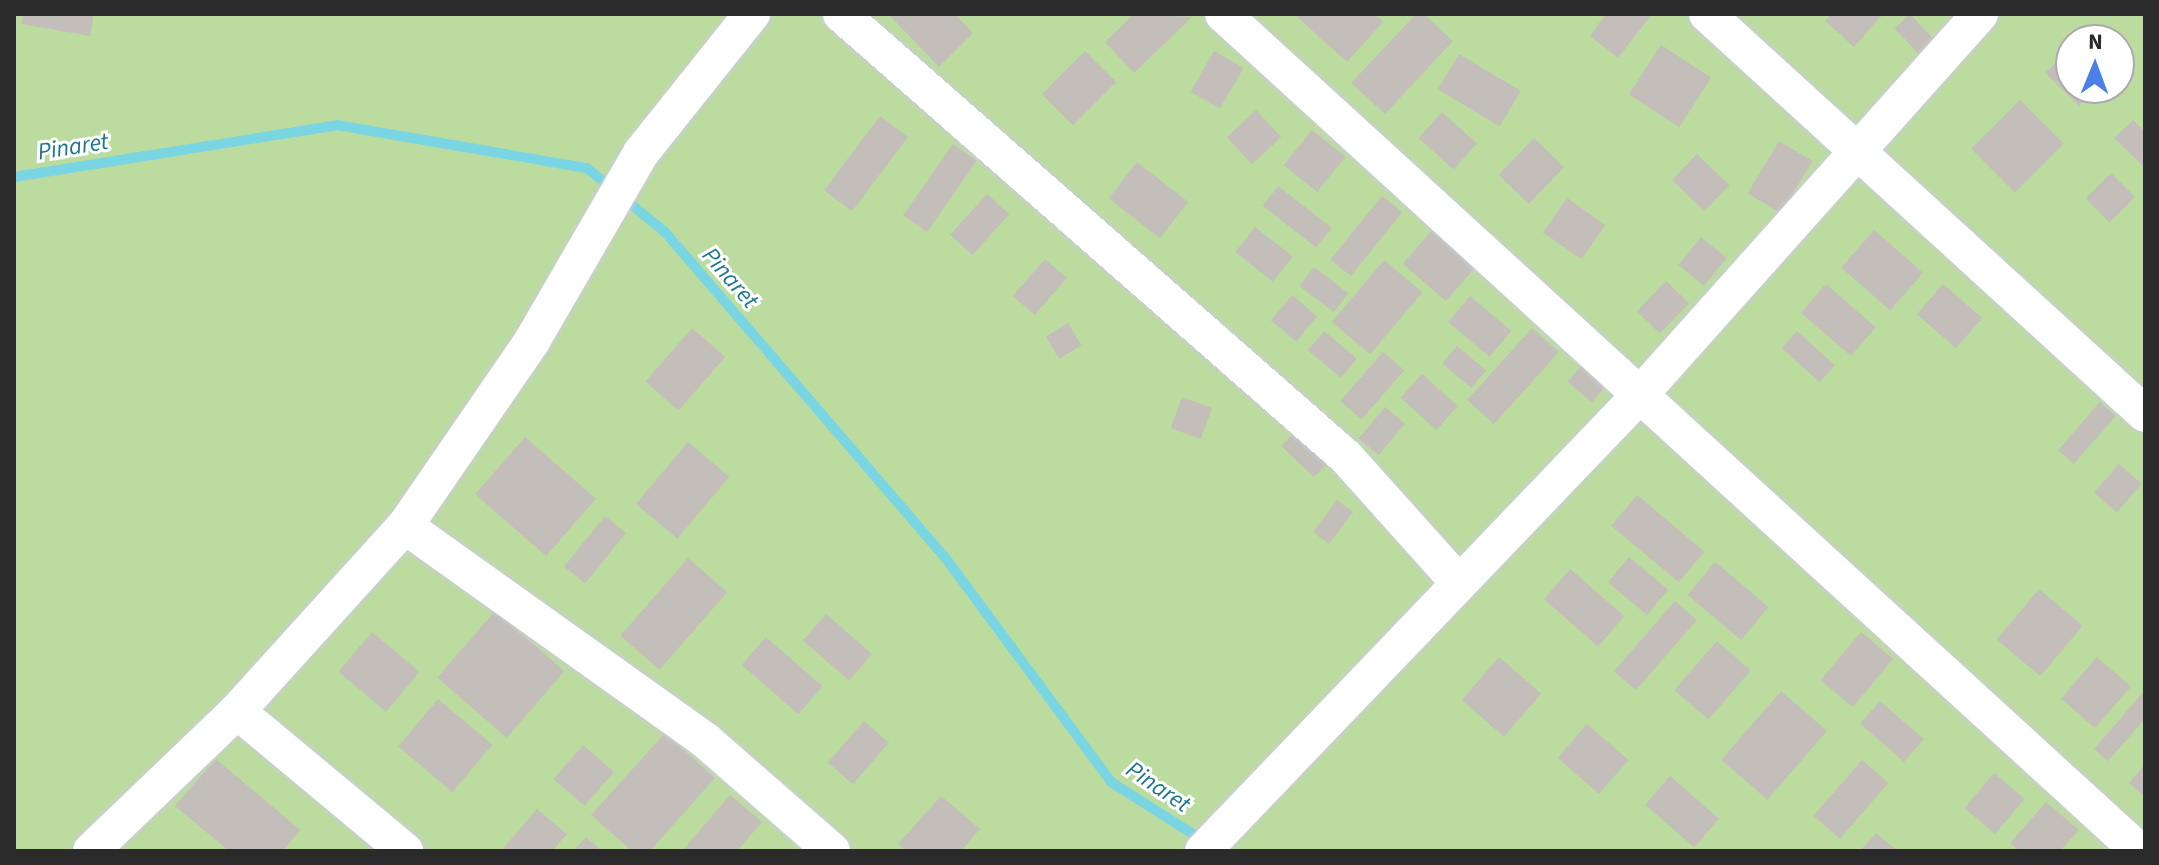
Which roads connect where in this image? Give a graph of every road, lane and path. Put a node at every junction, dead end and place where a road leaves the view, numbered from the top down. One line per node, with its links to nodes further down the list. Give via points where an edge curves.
1 (752, 14): 9 (street, via 641,153 532,341)
2 (841, 14): 10 (street, via 1346,457)
3 (1223, 14): 7 (street)
4 (1707, 14): 6 (street)
5 (1980, 14): 6 (street)
6 (1853, 149): 7 (street); 8 (street)
7 (1637, 398): 10 (street); 16 (street)
8 (2145, 414)
9 (405, 526): 11 (street); 14 (street, via 706,741)
10 (1459, 583): 15 (street)
11 (237, 711): 12 (street); 13 (street)
12 (91, 851)
13 (405, 851)
14 (832, 851)
15 (1203, 851)
16 (2139, 851)

